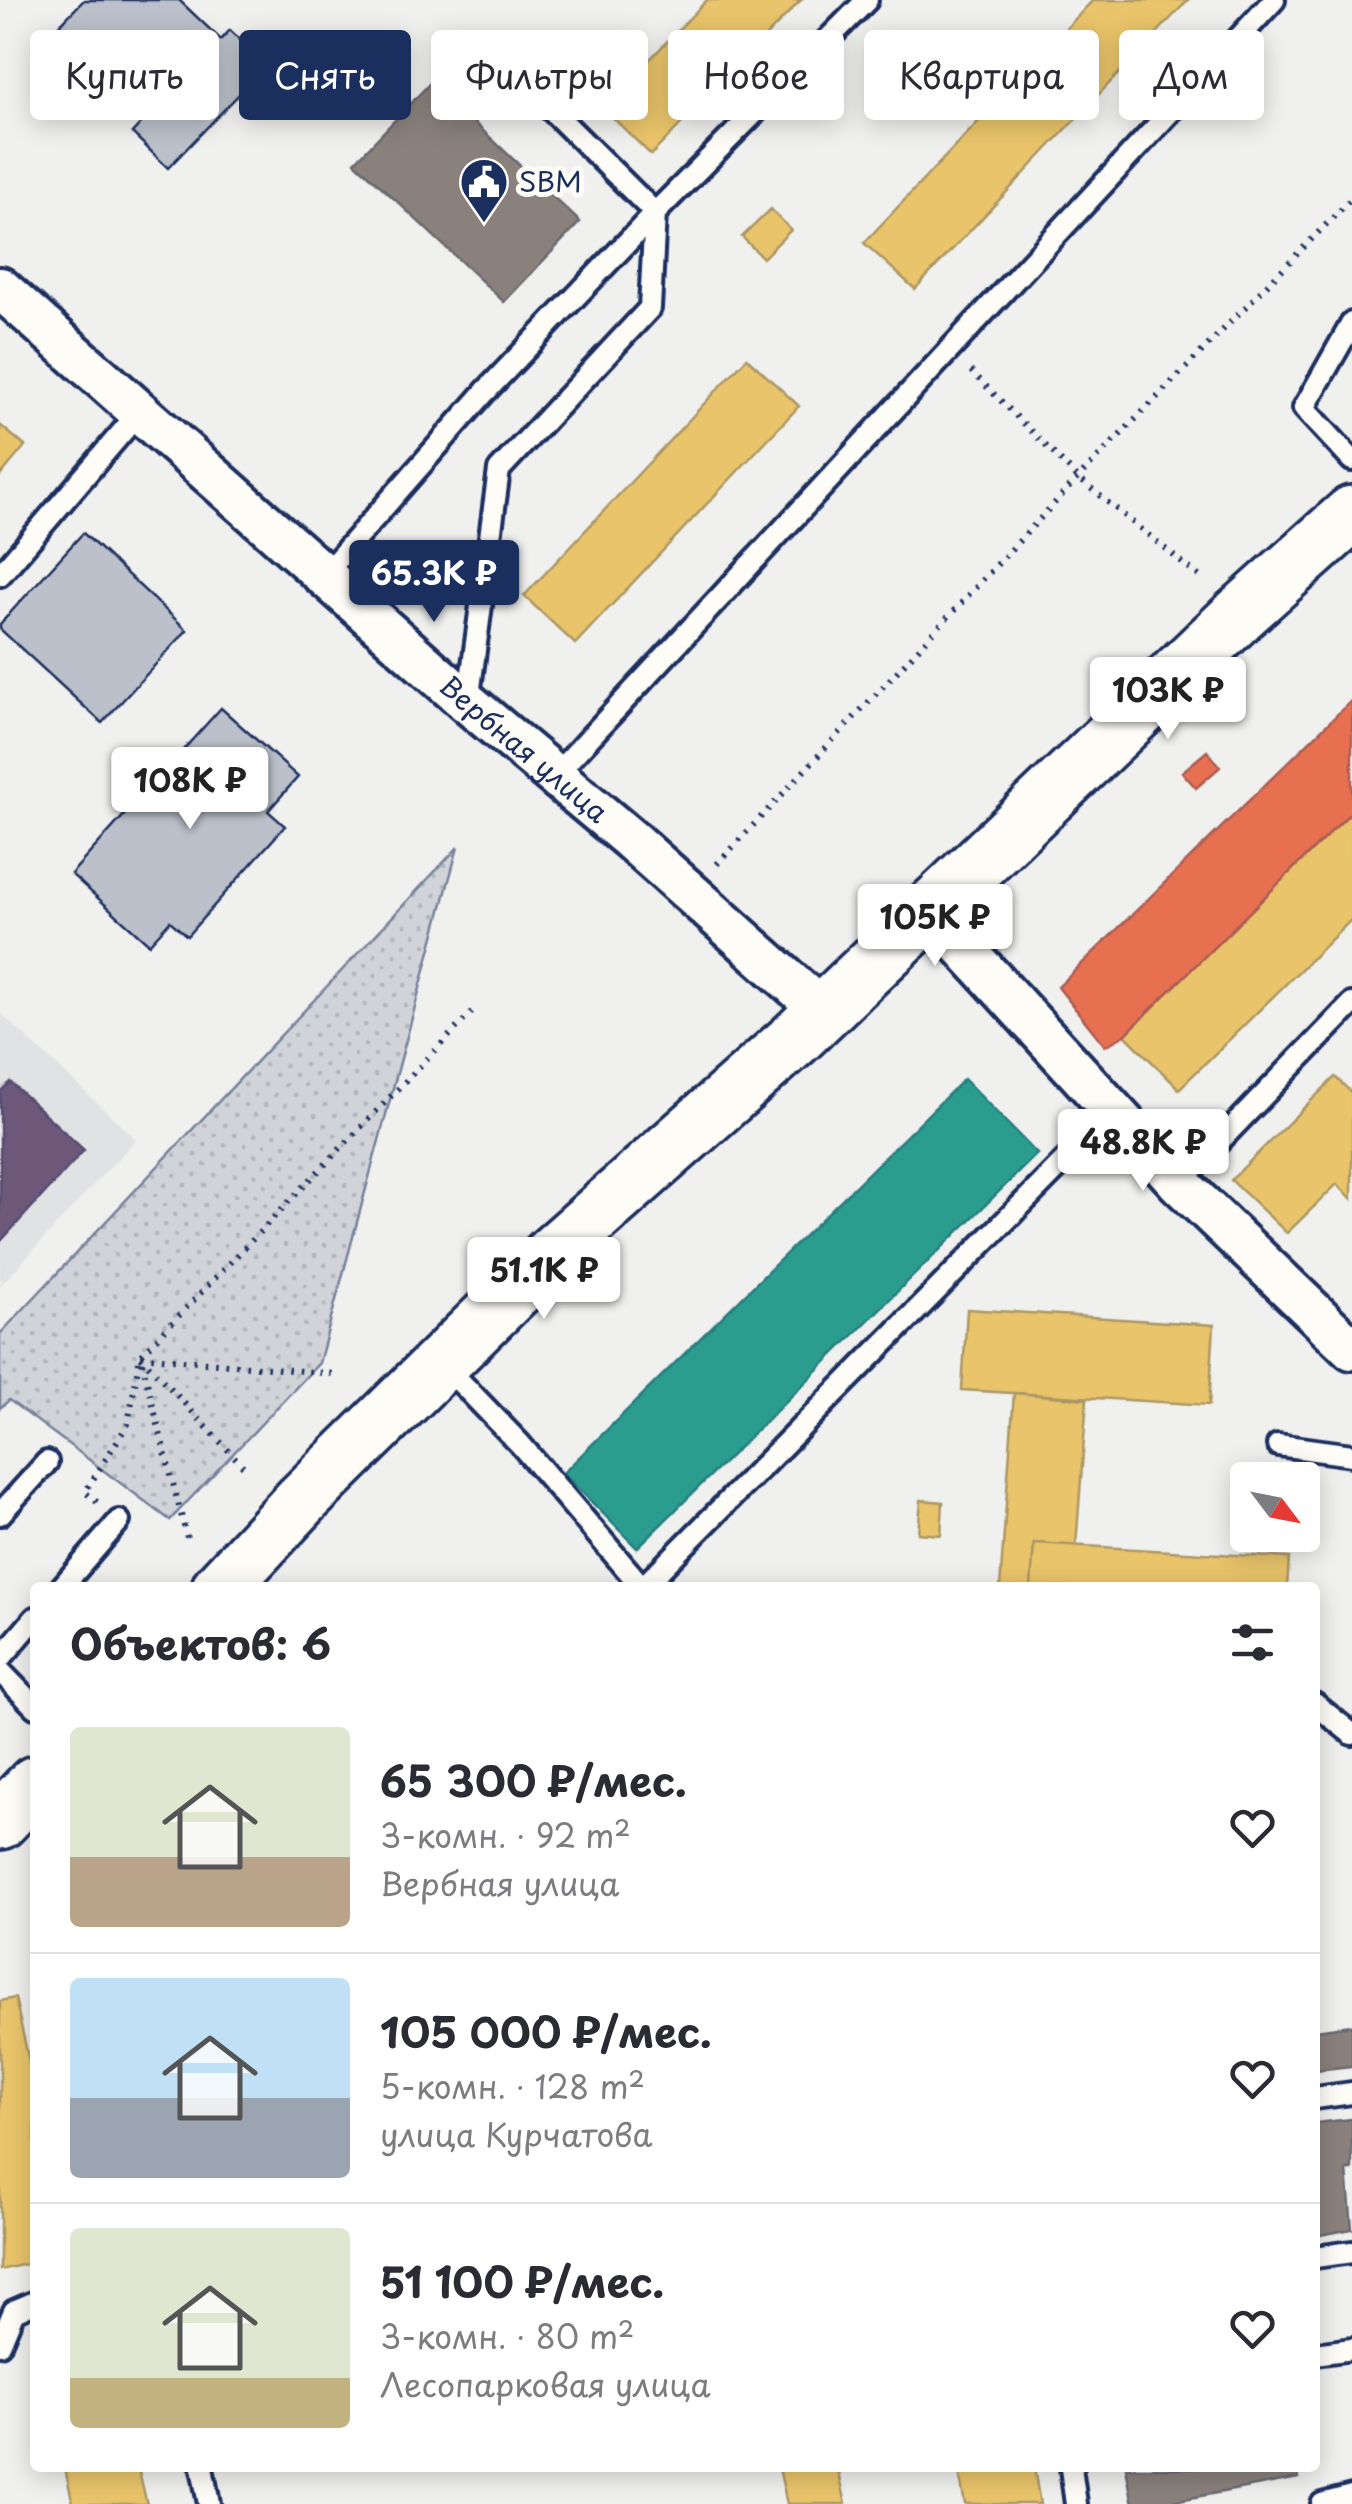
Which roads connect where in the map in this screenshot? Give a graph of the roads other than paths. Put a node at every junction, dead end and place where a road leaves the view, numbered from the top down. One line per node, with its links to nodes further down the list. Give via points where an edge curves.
1 (867, 0): 4 (lane)
2 (1274, 0): 13 (lane)
3 (561, 120): 4 (lane)
4 (655, 214): 11 (lane, via 485,392); 12 (lane, via 650,308 499,470)
5 (0, 288): 7 (street, Вербная улица)
6 (1352, 322): 8 (lane, via 1304,408)
7 (140, 410): 10 (lane); 11 (street, Вербная улица)
8 (1352, 460)
9 (1352, 514): 14 (main road)
10 (0, 574)
11 (326, 574): 12 (street, Вербная улица)
12 (468, 702): 13 (street, Вербная улица)
13 (555, 776): 16 (street, Вербная улица)
14 (930, 911): 16 (main road); 17 (street)
15 (1352, 1004): 18 (lane)
16 (824, 1012): 20 (main road)
17 (1115, 1110): 18 (street); 29 (lane)
18 (1179, 1183): 19 (street)
19 (1352, 1349)
20 (441, 1362): 27 (main road); 28 (lane)
21 (1278, 1445): 22 (lane)
22 (1352, 1455)
23 (47, 1462): 24 (lane)
24 (0, 1514)
25 (119, 1521): 26 (lane)
26 (67, 1582)
27 (226, 1582)
28 (638, 1582)
29 (647, 1582)
30 (30, 1624): 31 (lane)
31 (0, 1659)
32 (0, 1671): 33 (lane)
33 (30, 1702)
34 (1320, 1708): 35 (lane)
35 (1352, 1734)
36 (30, 1789): 37 (main road)
37 (0, 1821)
38 (1352, 2093): 39 (lane)
39 (1320, 2097)
40 (1352, 2252): 41 (lane)
41 (1320, 2256)
42 (30, 2304): 43 (lane, via 14,2311)
43 (0, 2344)
44 (1352, 2348): 45 (lane)
45 (1320, 2353)
46 (203, 2472): 49 (lane)
47 (1071, 2472): 50 (lane)
48 (1352, 2496): 51 (lane)
49 (209, 2504)
50 (1076, 2504)
51 (1322, 2504)

